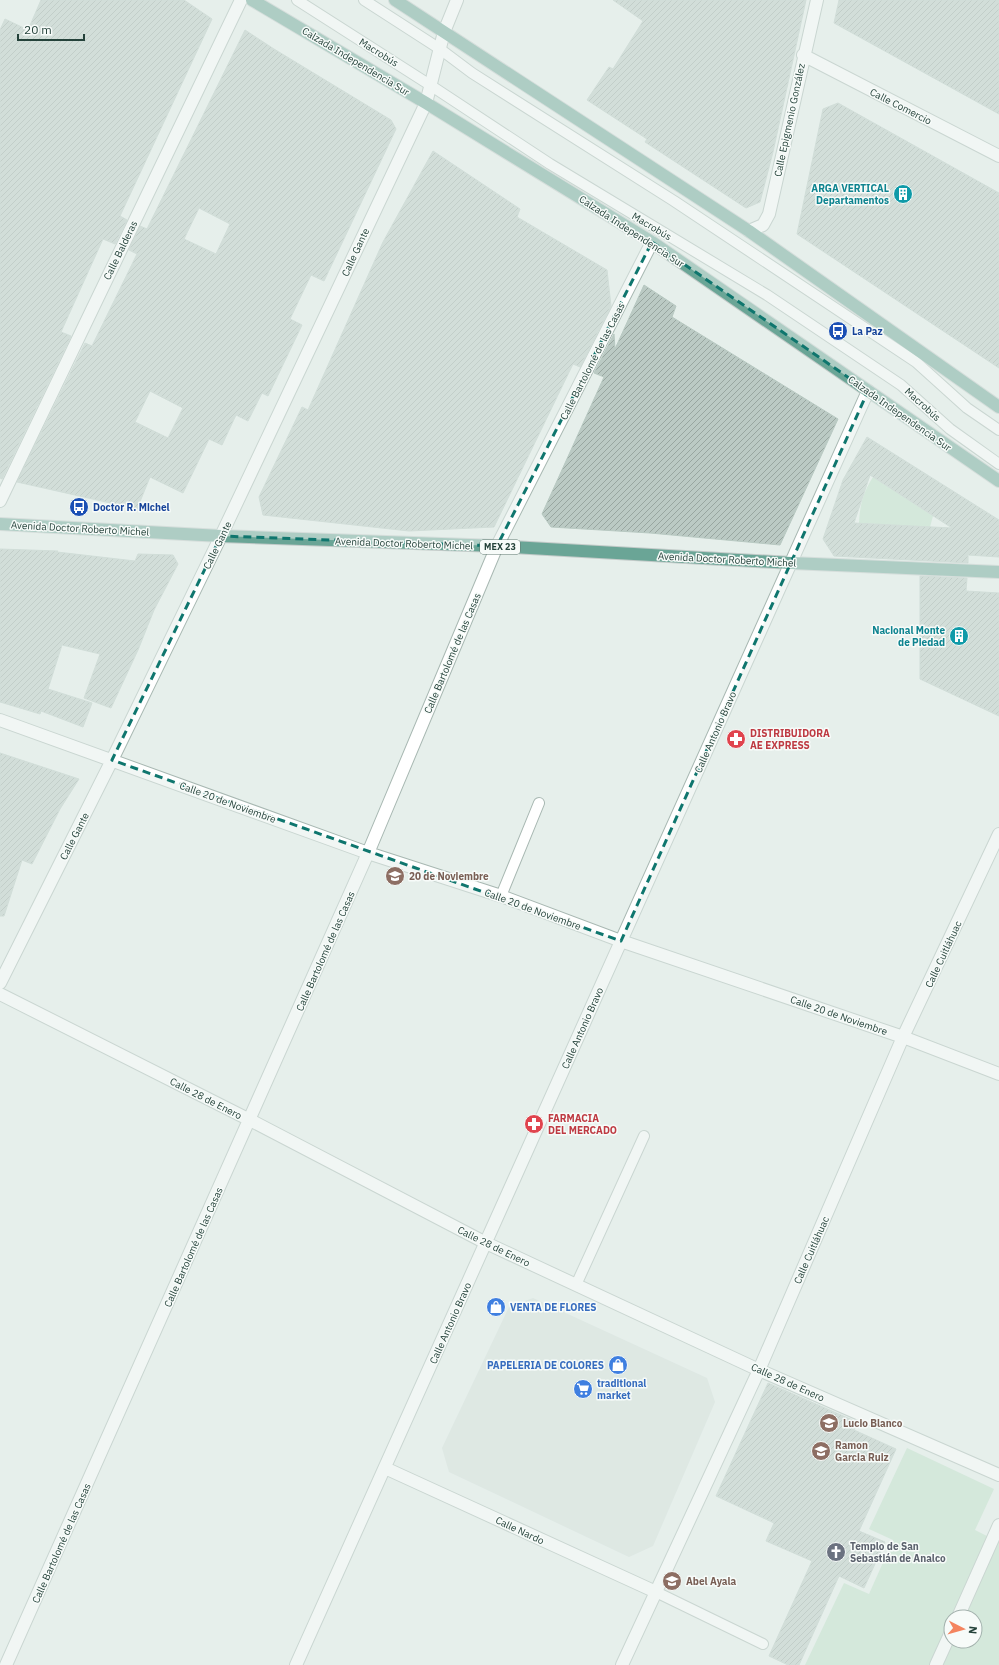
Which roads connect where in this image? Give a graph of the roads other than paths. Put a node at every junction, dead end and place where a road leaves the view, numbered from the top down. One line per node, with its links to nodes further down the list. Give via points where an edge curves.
1 (241, 0): 21 (street, Calle Balderas)
2 (252, 0): 12 (main road, Calzada Independencia Sur)
3 (297, 0): 11 (lane, Macrobús)
4 (364, 0): 9 (lane)
5 (395, 0): 8 (main road)
6 (457, 0): 8 (street, Calle Gante)
7 (817, 0): 10 (street, Calle Epigmenio González)
8 (444, 32): 9 (street, Calle Gante); 14 (main road)
9 (440, 49): 11 (street, Calle Gante); 18 (lane, via 472,73 674,201 916,362 967,408)
10 (803, 55): 13 (street, Calle Comercio); 14 (street, Calle Epigmenio González, via 768,214 763,225)
11 (430, 85): 12 (street, Calle Gante); 19 (lane, Macrobús, via 550,164 767,295 901,385 950,429)
12 (426, 103): 15 (main road, Calzada Independencia Sur); 23 (street, Calle Gante)
13 (999, 156)
14 (749, 231): 17 (main road)
15 (652, 242): 16 (main road, Calzada Independencia Sur); 24 (street, Calle Bartolomé de las Casas)
16 (868, 391): 20 (main road, Calzada Independencia Sur); 25 (street, Calle Antonio Bravo)
17 (999, 407)
18 (999, 430)
19 (999, 464)
20 (999, 481)
21 (0, 501)
22 (0, 524): 23 (main road, Avenida Doctor Roberto Michel / MEX 23)
23 (221, 536): 24 (main road, Avenida Doctor Roberto Michel / MEX 23); 28 (street, Calle Gante)
24 (497, 546): 25 (main road, Avenida Doctor Roberto Michel / MEX 23); 31 (street, Calle Bartolomé de las Casas)
25 (791, 563): 26 (main road, Avenida Doctor Roberto Michel / MEX 23); 33 (street, Calle Antonio Bravo)
26 (999, 572)
27 (0, 720): 28 (street, Calle 20 de Noviembre)
28 (112, 760): 31 (street, Calle 20 de Noviembre); 34 (street, Calle Gante)
29 (539, 803): 32 (lane)
30 (999, 834): 36 (street, Calle Cuitláhuac)
31 (368, 853): 32 (street, Calle 20 de Noviembre); 38 (street, Calle Bartolomé de las Casas)
32 (501, 896): 33 (street, Calle 20 de Noviembre)
33 (621, 941): 36 (street, Calle 20 de Noviembre); 40 (street, Calle Antonio Bravo)
34 (0, 983)
35 (0, 994): 38 (street, Calle 28 de Enero)
36 (903, 1037): 37 (street, Calle 20 de Noviembre); 42 (street, Calle Cuitláhuac)
37 (999, 1074)
38 (250, 1120): 40 (street, Calle 28 de Enero); 51 (street, Calle Bartolomé de las Casas)
39 (644, 1136): 41 (lane)
40 (486, 1243): 41 (street, Calle 28 de Enero); 43 (street, Calle Antonio Bravo)
41 (576, 1285): 42 (street, Calle 28 de Enero)
42 (758, 1370): 44 (street, Calle 28 de Enero); 46 (street, Calle Cuitláhuac)
43 (385, 1468): 46 (street, Calle Nardo); 52 (street, Calle Antonio Bravo)
44 (999, 1475)
45 (999, 1525): 47 (street)
46 (656, 1592): 48 (lane); 53 (street, Calle Cuitláhuac)
47 (962, 1609)
48 (762, 1644)
49 (943, 1649): 54 (street)
50 (0, 1664): 51 (street)
51 (5, 1665)
52 (296, 1665)
53 (622, 1665)
54 (936, 1665)

